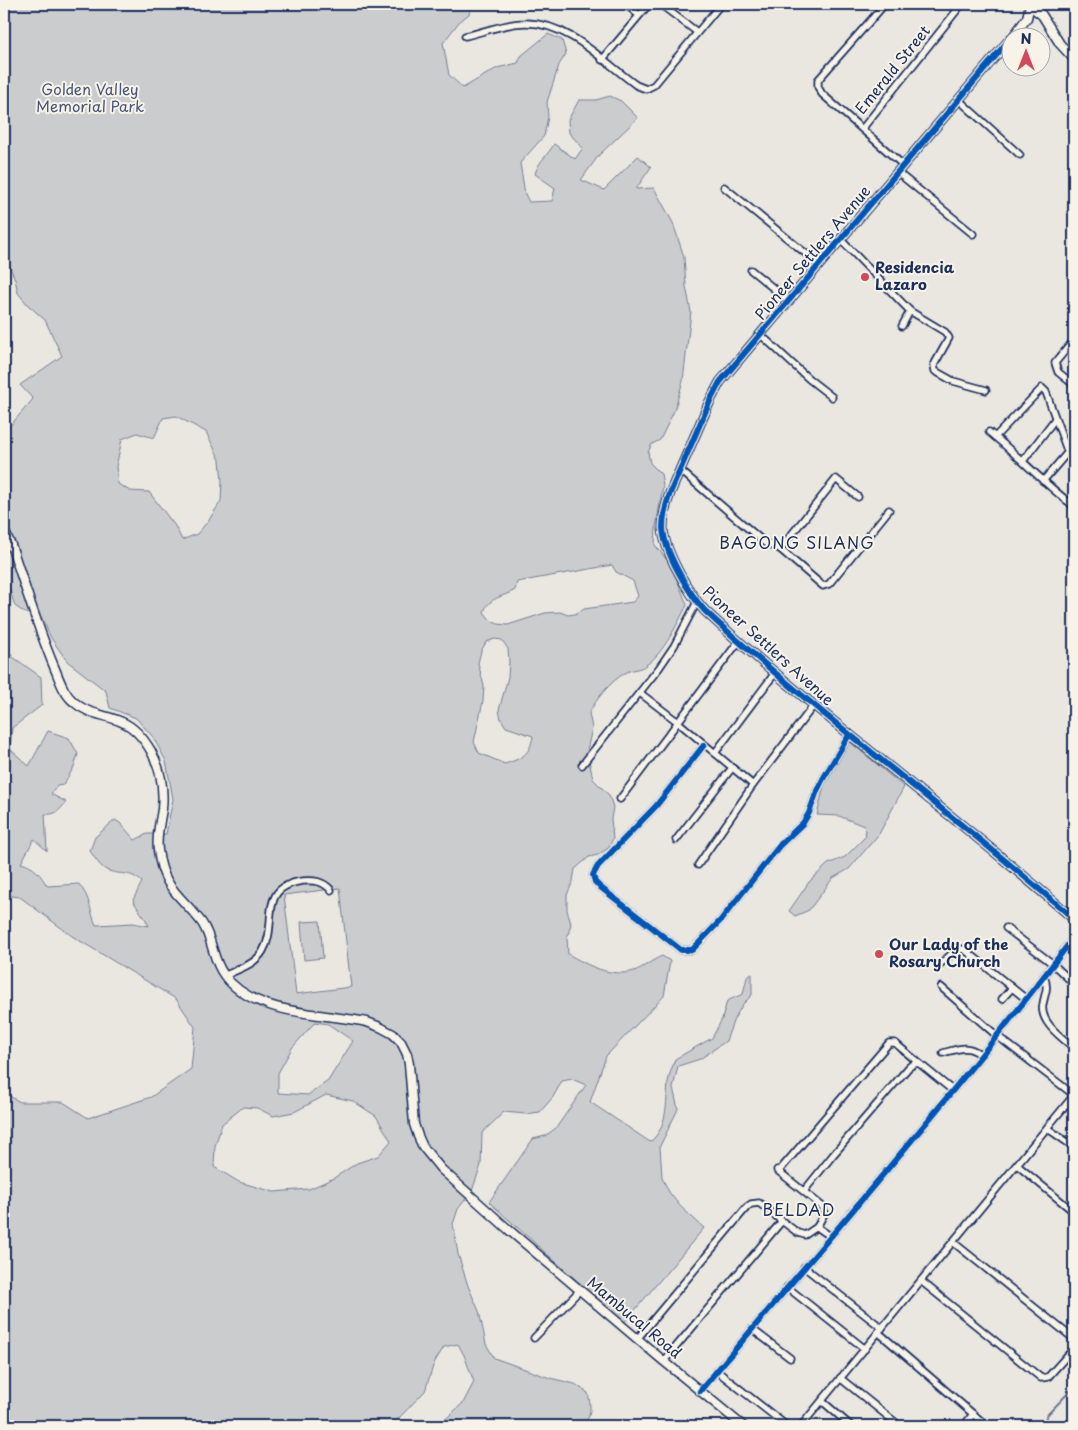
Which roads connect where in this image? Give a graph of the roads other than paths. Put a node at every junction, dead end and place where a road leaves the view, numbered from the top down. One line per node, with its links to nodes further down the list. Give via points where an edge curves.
1 (625, 4): 8 (street)
2 (649, 4): 8 (street)
3 (660, 4): 10 (street)
4 (721, 4): 10 (street)
5 (884, 4): 16 (street, via 817,83 822,94)
6 (962, 4): 16 (street, Emerald Street)
7 (1030, 5): 9 (street, Pioneer Settlers Avenue, via 1027,18); 13 (street, via 1042,15)
8 (639, 15): 14 (street)
9 (1019, 28)
10 (697, 32): 14 (street, via 654,85 646,89)
11 (465, 36): 14 (street, via 532,23 567,35)
12 (1000, 51): 15 (street, Pioneer Settlers Avenue)
13 (1074, 59)
14 (602, 60)
15 (958, 100): 17 (street); 18 (street, Pioneer Settlers Avenue)
16 (862, 129): 18 (street)
17 (1020, 155)
18 (903, 165): 19 (street, Pioneer Settlers Avenue)
19 (898, 172): 21 (street); 22 (street, Pioneer Settlers Avenue)
20 (724, 188): 23 (street)
21 (973, 234)
22 (841, 240): 23 (street, Pioneer Settlers Avenue); 26 (street)
23 (820, 265): 25 (street, Pioneer Settlers Avenue)
24 (751, 270): 25 (street)
25 (789, 301): 28 (street, Pioneer Settlers Avenue)
26 (910, 311): 27 (street); 31 (street, via 949,336 934,365 937,373)
27 (902, 326)
28 (761, 335): 32 (street); 39 (street, Pioneer Settlers Avenue, via 717,387)
29 (1074, 340): 30 (street, via 1055,363 1058,372)
30 (1074, 385)
31 (986, 390)
32 (832, 397)
33 (1055, 419): 35 (street, via 1042,388); 37 (street); 38 (street)
34 (989, 432): 35 (street)
35 (995, 436): 38 (street)
36 (1074, 445): 37 (street)
37 (1068, 453): 40 (street)
38 (1023, 460): 40 (street)
39 (680, 470): 46 (street, via 765,543); 47 (street, Pioneer Settlers Avenue, via 667,502 663,528 683,582)
40 (1043, 482): 43 (street)
41 (858, 497): 46 (street, via 836,479)
42 (1074, 498): 43 (street)
43 (1072, 505)
44 (889, 510): 46 (street, via 826,586 819,584)
45 (4, 530): 68 (street, via 65,692 83,709 123,722 134,729 155,759 162,782 158,837 161,867 174,894 206,930)
46 (780, 549)
47 (697, 602): 48 (street, Pioneer Settlers Avenue); 50 (street, via 674,646)
48 (739, 640): 49 (street, Pioneer Settlers Avenue); 52 (street)
49 (775, 673): 51 (street, Pioneer Settlers Avenue); 55 (street)
50 (640, 693): 52 (street); 56 (street)
51 (814, 705): 53 (street, Pioneer Settlers Avenue); 58 (street)
52 (678, 722): 54 (street); 59 (street)
53 (849, 735): 54 (street, via 816,791 803,823 771,856 720,921 692,950 686,950 676,946 600,887 593,875 656,806); 63 (street, Pioneer Settlers Avenue)
54 (704, 745): 55 (street)
55 (715, 753): 57 (street)
56 (582, 765)
57 (732, 768): 58 (street); 60 (street)
58 (753, 785): 61 (street)
59 (620, 799)
60 (676, 840)
61 (698, 865)
62 (331, 890): 68 (street, via 312,880 294,882 278,892 272,900 269,932 263,951 256,960)
63 (1074, 919)
64 (1006, 928): 66 (street)
65 (1074, 937): 66 (street)
66 (1053, 964): 69 (street); 70 (street)
67 (940, 965): 72 (street, via 956,950 964,949)
68 (224, 976): 96 (street, Mambucal Road, via 234,986 267,1005 367,1022 393,1034 407,1054 414,1124 423,1147 442,1169)
69 (1044, 976): 74 (street); 76 (street, via 1048,984 1042,1005 1045,1018)
70 (1074, 984)
71 (941, 987): 75 (street)
72 (1012, 988): 73 (street); 74 (street)
73 (1002, 999)
74 (1026, 999): 75 (street)
75 (996, 1035): 78 (street); 81 (street)
76 (1074, 1048)
77 (943, 1053): 78 (street, via 964,1047)
78 (980, 1054): 80 (street)
79 (920, 1064): 80 (street); 87 (street, via 910,1066); 87 (street, via 895,1043 888,1043 778,1170)
80 (952, 1090): 91 (street)
81 (1074, 1095): 82 (street)
82 (1068, 1104): 83 (street); 84 (street)
83 (1074, 1109)
84 (1047, 1128): 85 (street); 86 (street)
85 (1074, 1147)
86 (1017, 1165): 88 (street); 92 (street)
87 (804, 1191): 90 (street, via 823,1207 824,1214)
88 (1074, 1212)
89 (782, 1221): 90 (street, via 805,1235); 100 (street, via 763,1205 751,1204); 105 (street)
90 (817, 1226): 91 (street)
91 (830, 1236): 93 (street)
92 (953, 1242): 94 (street); 101 (street)
93 (804, 1267): 95 (street); 98 (street)
94 (921, 1280): 98 (street); 102 (street, via 1041,1378 1048,1377)
95 (787, 1287): 97 (street); 103 (street)
96 (580, 1290): 99 (street); 100 (street, Mambucal Road)
97 (752, 1328): 104 (street); 106 (street)
98 (880, 1330): 103 (street); 110 (street)
99 (534, 1338)
100 (637, 1338): 105 (street, Mambucal Road)
101 (1074, 1340)
102 (1074, 1348)
103 (865, 1349): 107 (street)
104 (790, 1358)
105 (664, 1361): 108 (street, Mambucal Road)
106 (717, 1371): 108 (street); 112 (street)
107 (840, 1378): 109 (street); 115 (street)
108 (700, 1391): 111 (street, Mambucal Road)
109 (822, 1400): 113 (street); 114 (street)
110 (973, 1414): 116 (street); 117 (street)
111 (743, 1426)
112 (787, 1426)
113 (801, 1426)
114 (851, 1426)
115 (900, 1426)
116 (964, 1426)
117 (988, 1426)

